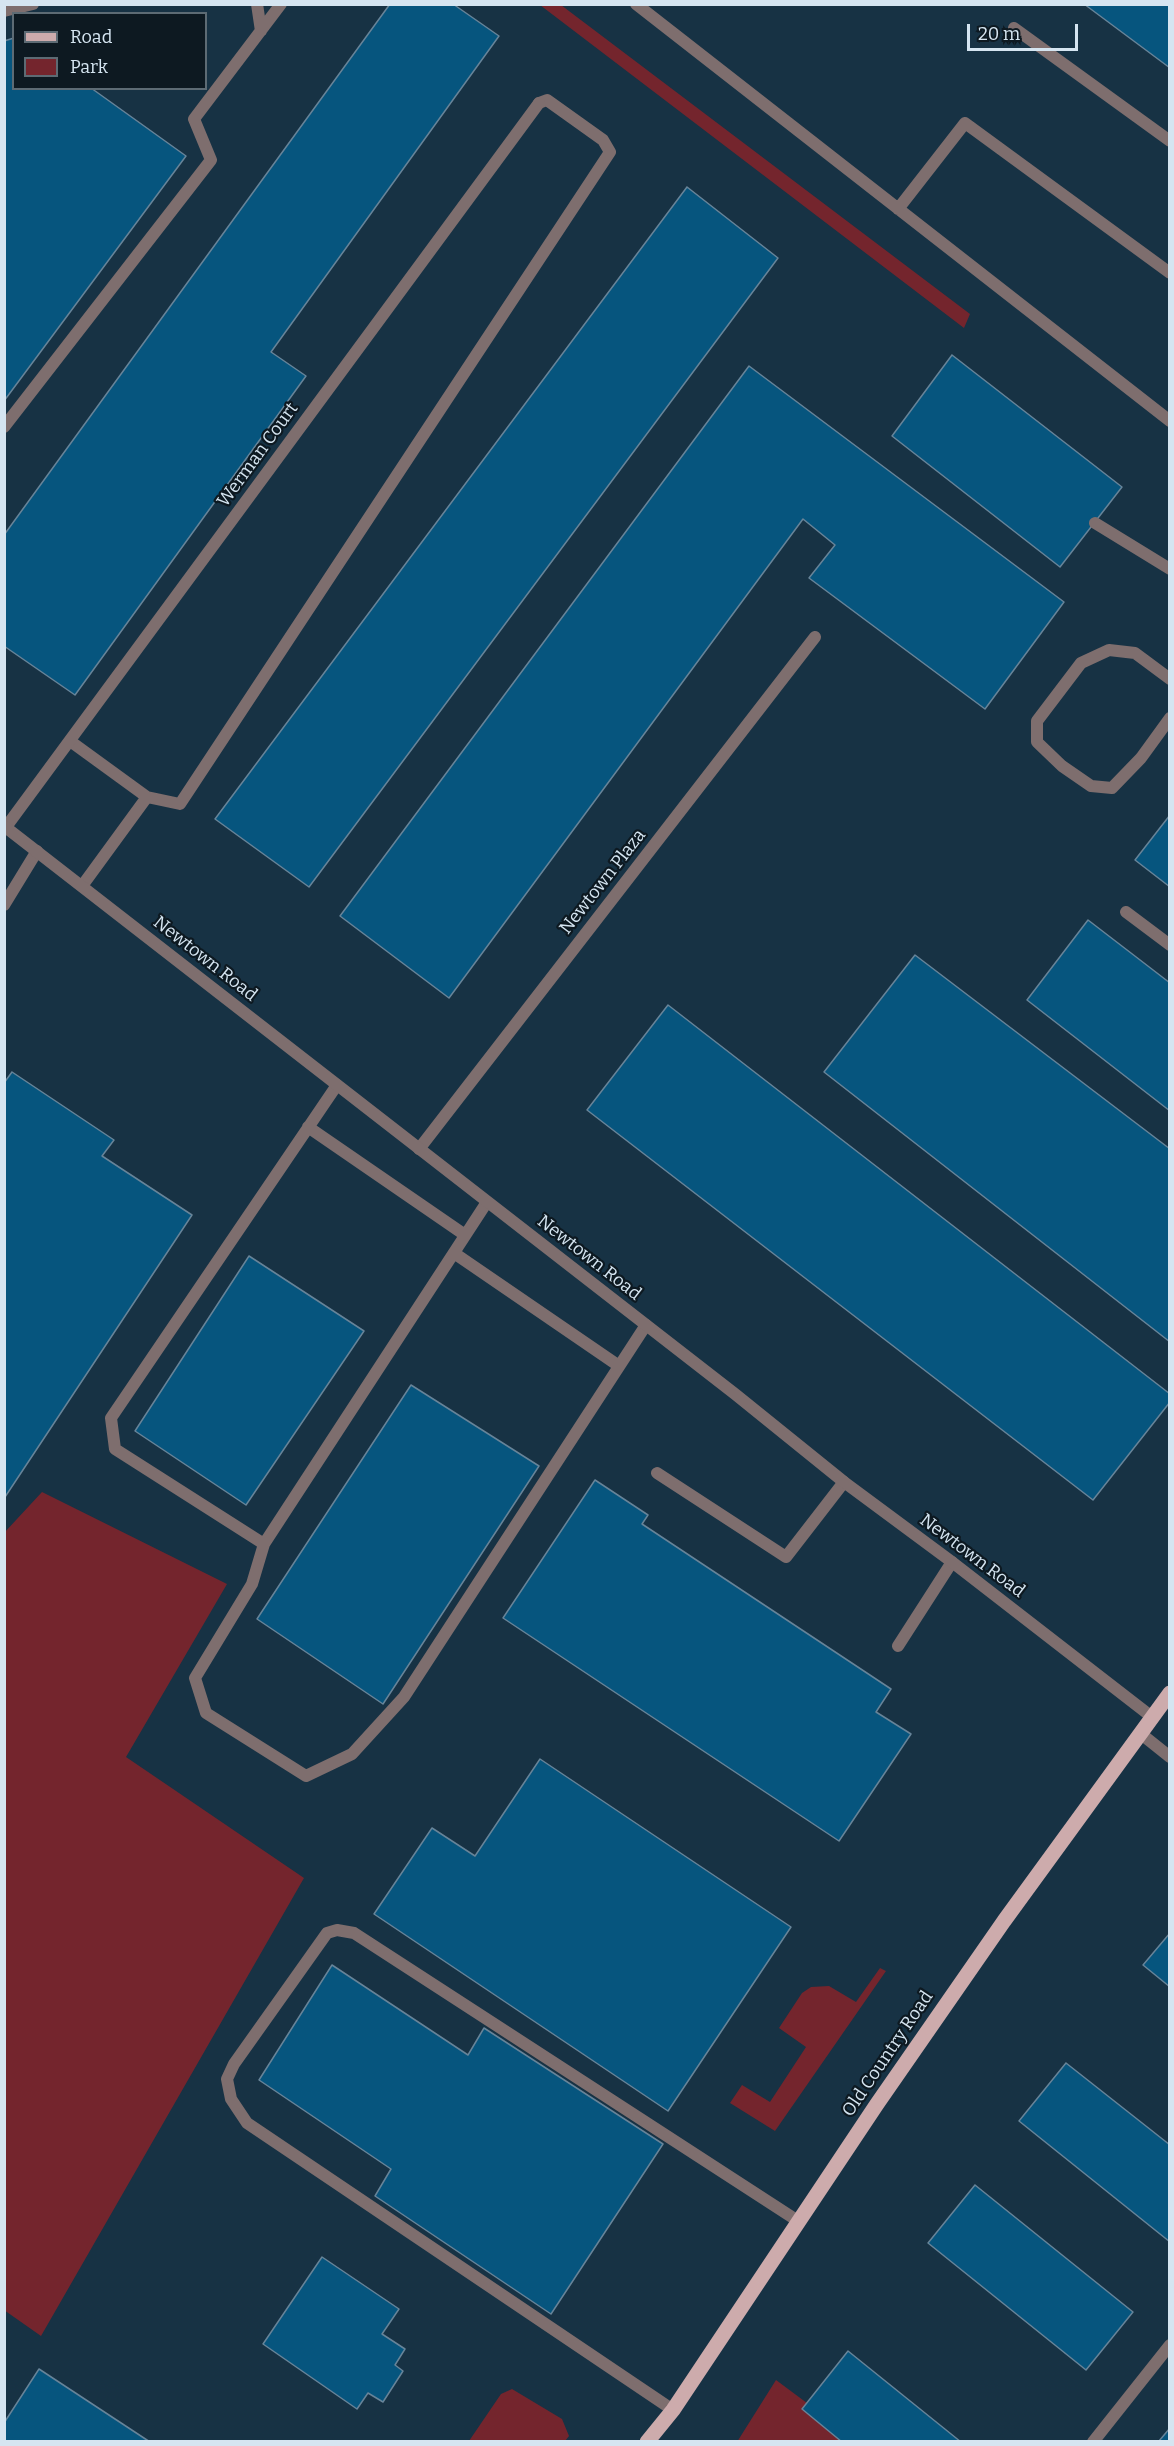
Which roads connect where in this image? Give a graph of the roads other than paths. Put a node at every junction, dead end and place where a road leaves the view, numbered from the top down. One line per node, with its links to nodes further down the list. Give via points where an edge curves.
1 (33, 4): 5 (street)
2 (257, 4): 7 (street)
3 (282, 4): 7 (street)
4 (636, 4): 9 (street)
5 (4, 11)
6 (1014, 28): 8 (street)
7 (261, 31): 12 (street, via 194,119 211,160)
8 (1170, 141)
9 (898, 209): 10 (street, via 964,123); 11 (street)
10 (1170, 273)
11 (1170, 421)
12 (4, 427)
13 (1095, 523): 14 (street)
14 (1170, 569)
15 (815, 638): 28 (street, Newtown Plaza)
16 (1170, 679): 17 (street, via 1135,653 1109,650 1081,663 1037,721 1037,742 1091,786 1112,788 1141,758)
17 (1170, 718)
18 (70, 741): 19 (street); 19 (street, Werman Court, via 539,103 547,100 603,140 610,152 180,804); 20 (street, Werman Court)
19 (147, 797): 22 (street)
20 (5, 827): 21 (street, Newtown Road)
21 (37, 851): 22 (street, Newtown Road); 23 (street)
22 (82, 886): 26 (street, Newtown Road)
23 (4, 905)
24 (1126, 912): 25 (street)
25 (1170, 945)
26 (337, 1085): 27 (street); 28 (street, Newtown Road)
27 (308, 1127): 30 (street); 36 (street, via 111,1418 115,1449)
28 (419, 1149): 29 (street, Newtown Road)
29 (487, 1202): 30 (street); 32 (street, Newtown Road)
30 (465, 1235): 31 (street)
31 (454, 1253): 33 (street); 36 (street)
32 (646, 1325): 33 (street); 35 (street, Newtown Road)
33 (619, 1366): 36 (street, via 404,1698 352,1754 306,1776 206,1713 195,1678 252,1584)
34 (657, 1473): 35 (street, via 786,1557)
35 (844, 1482): 37 (street, Newtown Road)
36 (264, 1545)
37 (952, 1562): 38 (street); 40 (street, Newtown Road)
38 (898, 1646)
39 (1170, 1693): 40 (main road, Old Country Road)
40 (1152, 1717): 41 (main road, Old Country Road)
41 (1140, 1733): 42 (street); 43 (main road, Old Country Road, via 997,1930)
42 (1170, 1757)
43 (798, 2221): 45 (main road, Old Country Road); 45 (street, via 354,1933 327,1933 234,2064 227,2079 231,2099 247,2123)
44 (1170, 2345): 47 (street)
45 (673, 2410): 46 (main road, Old Country Road)
46 (647, 2442)
47 (1093, 2442)

